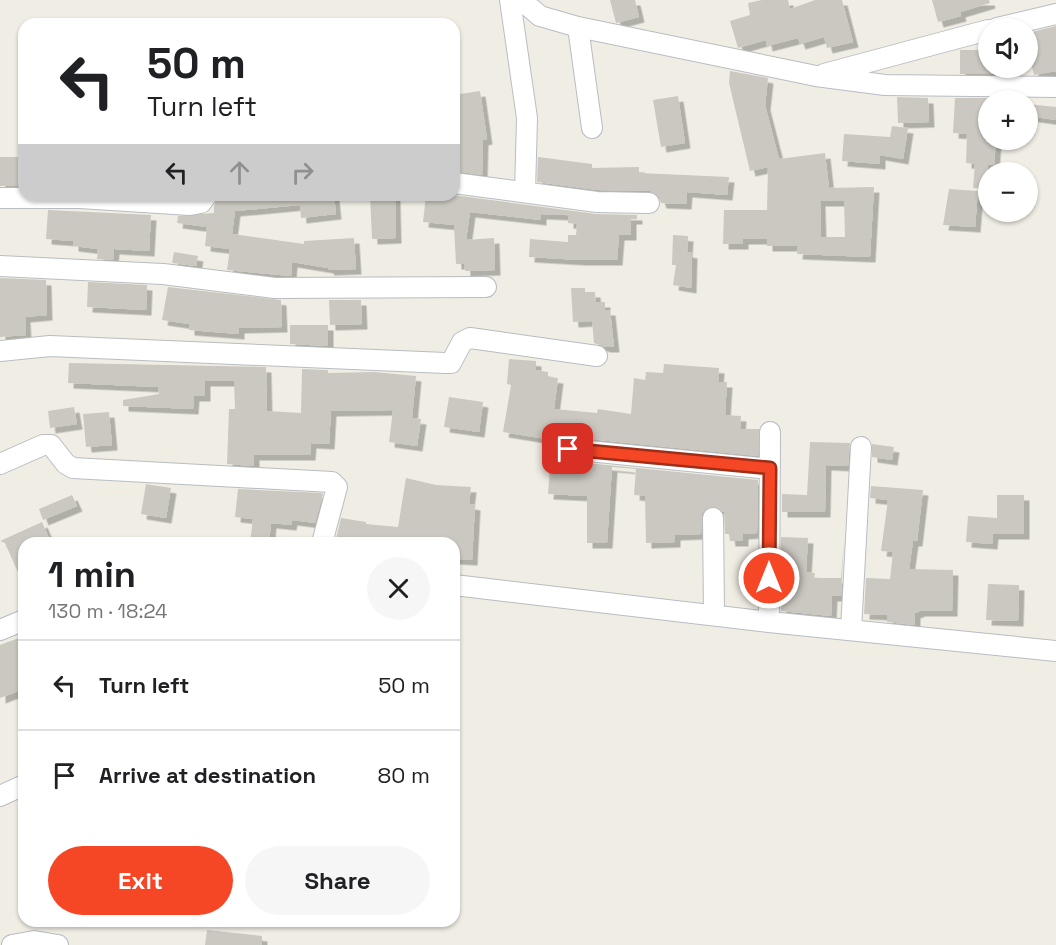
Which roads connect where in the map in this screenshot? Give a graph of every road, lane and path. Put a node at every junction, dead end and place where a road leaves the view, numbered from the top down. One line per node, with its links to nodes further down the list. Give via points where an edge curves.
1 (510, 0): 11 (street, via 527,118)
2 (521, 0): 5 (street, via 540,16)
3 (1056, 14): 4 (street)
4 (1038, 18)
5 (578, 27): 7 (street); 9 (street)
6 (978, 33): 7 (street)
7 (816, 76): 8 (street, via 885,85)
8 (1056, 87)
9 (592, 128)
10 (460, 184): 11 (street)
11 (525, 192): 16 (street, via 597,202)
12 (0, 198): 13 (street)
13 (18, 198)
14 (127, 201): 15 (street, via 190,205)
15 (202, 201)
16 (649, 203)
17 (0, 266): 18 (street, via 163,274 275,288)
18 (486, 287)
19 (0, 351): 20 (street, via 50,346 451,363 462,342 470,338)
20 (597, 356)
21 (770, 432): 25 (street)
22 (861, 447): 33 (street)
23 (568, 449): 25 (street)
24 (0, 464): 27 (street, via 43,444 51,446 73,468 332,482 337,487)
25 (770, 468): 31 (street)
26 (713, 518): 29 (street)
27 (324, 537)
28 (460, 586): 29 (street)
29 (714, 614): 31 (street)
30 (18, 622): 32 (street)
31 (769, 622): 33 (street)
32 (0, 630)
33 (851, 630): 34 (street)
34 (1056, 651)
35 (18, 788): 36 (street)
36 (0, 796)
37 (12, 945): 38 (street, via 34,941)
38 (58, 945)

